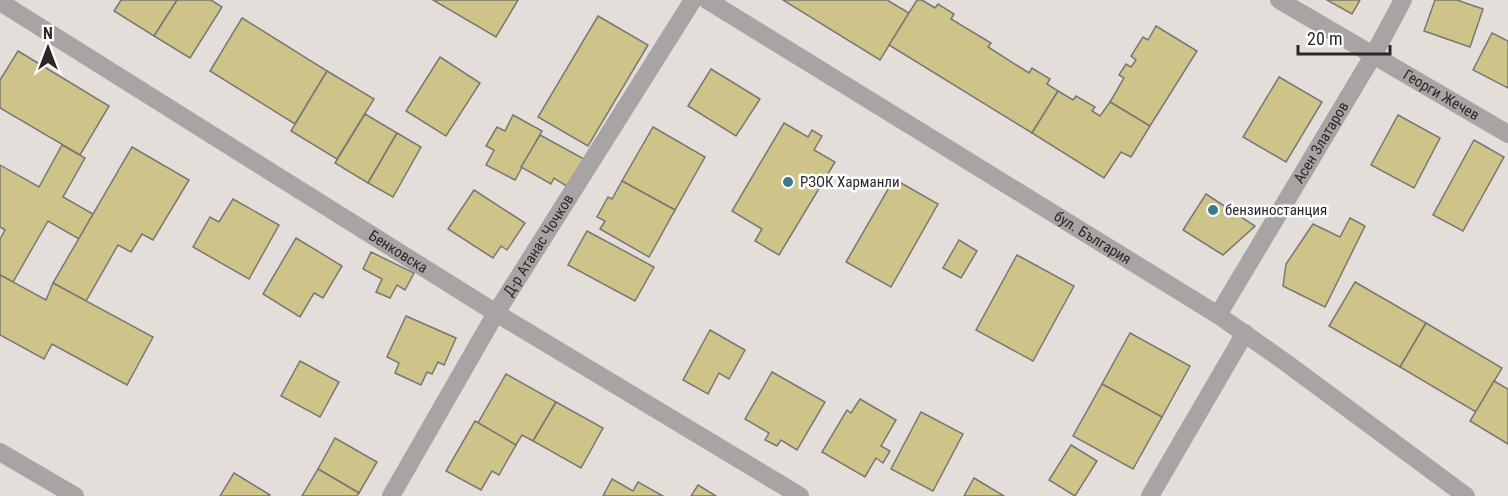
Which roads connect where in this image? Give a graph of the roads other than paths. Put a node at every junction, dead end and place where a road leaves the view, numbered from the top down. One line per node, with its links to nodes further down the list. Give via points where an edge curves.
1 (693, 0): 8 (street, Д-р Атанас Чочков)
2 (707, 0): 9 (street, бул. България)
3 (1279, 0): 6 (street, Георги Жечев)
4 (1403, 0): 6 (street, Асен Златаров)
5 (0, 2): 8 (street, Бенковска)
6 (1374, 54): 7 (street, Георги Жечев); 9 (street, Асен Златаров)
7 (1508, 134)
8 (496, 313): 13 (street, Д-р Атанас Чочков); 14 (street, Бенковска)
9 (1218, 315): 10 (street, бул. България)
10 (1245, 333): 15 (street); 16 (street, бул. България)
11 (0, 452): 12 (street)
12 (75, 496)
13 (391, 496)
14 (800, 496)
15 (1150, 496)
16 (1466, 496)

